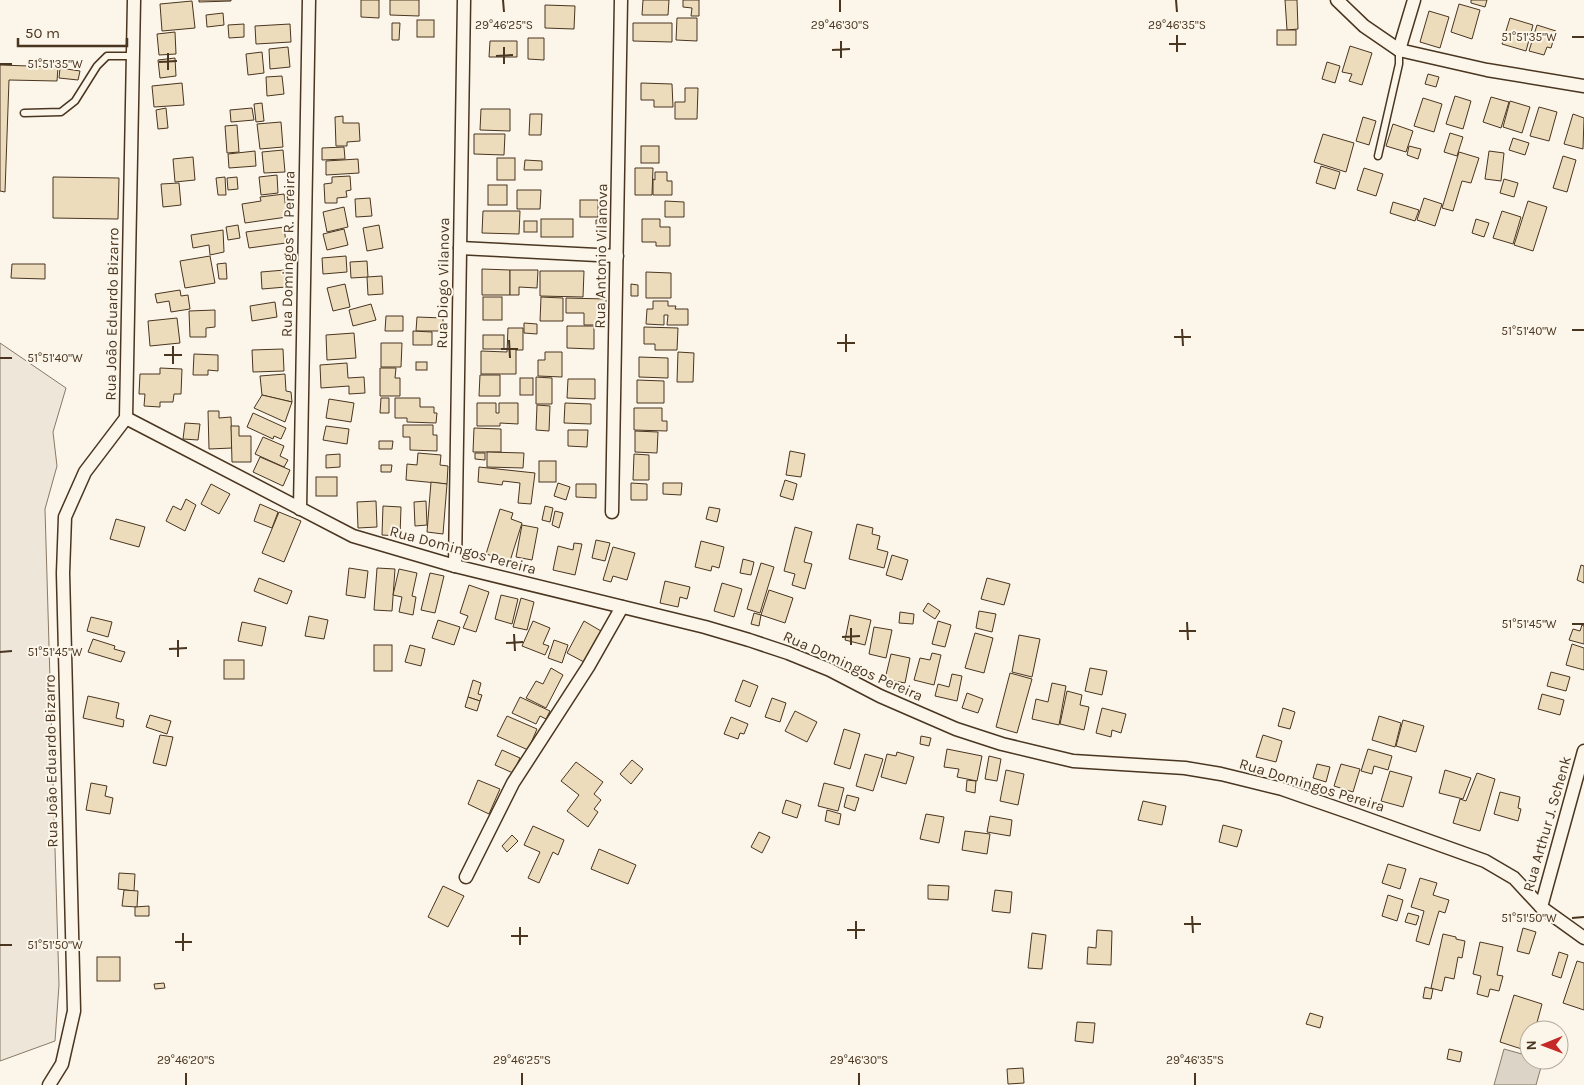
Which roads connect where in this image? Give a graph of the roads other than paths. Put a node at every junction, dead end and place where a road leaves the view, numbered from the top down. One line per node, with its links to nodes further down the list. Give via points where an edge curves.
1 (134, 0): 8 (street, Rua João Eduardo Bizarro)
2 (309, 0): 15 (street, Rua Domingos R. Pereira)
3 (464, 0): 12 (street, Rua Diogo Vilanova)
4 (621, 0): 13 (street, Rua Antonio Vilanova)
5 (1337, 0): 7 (street, via 1364,26)
6 (1414, 0): 7 (street)
7 (1399, 50): 9 (street, via 1487,70); 11 (lane, via 1399,64)
8 (133, 56): 10 (lane, via 107,56 75,101 61,112); 14 (street, Rua João Eduardo Bizarro)
9 (1584, 86)
10 (24, 113)
11 (1378, 156)
12 (460, 248): 13 (street); 17 (street, Rua Diogo Vilanova)
13 (617, 256): 16 (street, Rua Antonio Vilanova)
14 (126, 418): 15 (street, Rua Domingos Pereira); 23 (street, Rua João Eduardo Bizarro, via 85,472 65,517 63,573 74,1011 62,1064)
15 (300, 509): 17 (street, Rua Domingos Pereira, via 353,536)
16 (612, 512)
17 (455, 566): 18 (street, Rua Domingos Pereira)
18 (622, 607): 20 (street, via 588,668 513,783); 21 (street, Rua Domingos Pereira, via 788,652 880,696 1002,744 1073,761 1185,768 1282,789 1485,861 1514,878)
19 (1584, 751): 21 (street, Rua Arthur J. Schenk)
20 (466, 877)
21 (1540, 907): 22 (street, Rua Domingos Pereira)
22 (1584, 938)
23 (49, 1085)

